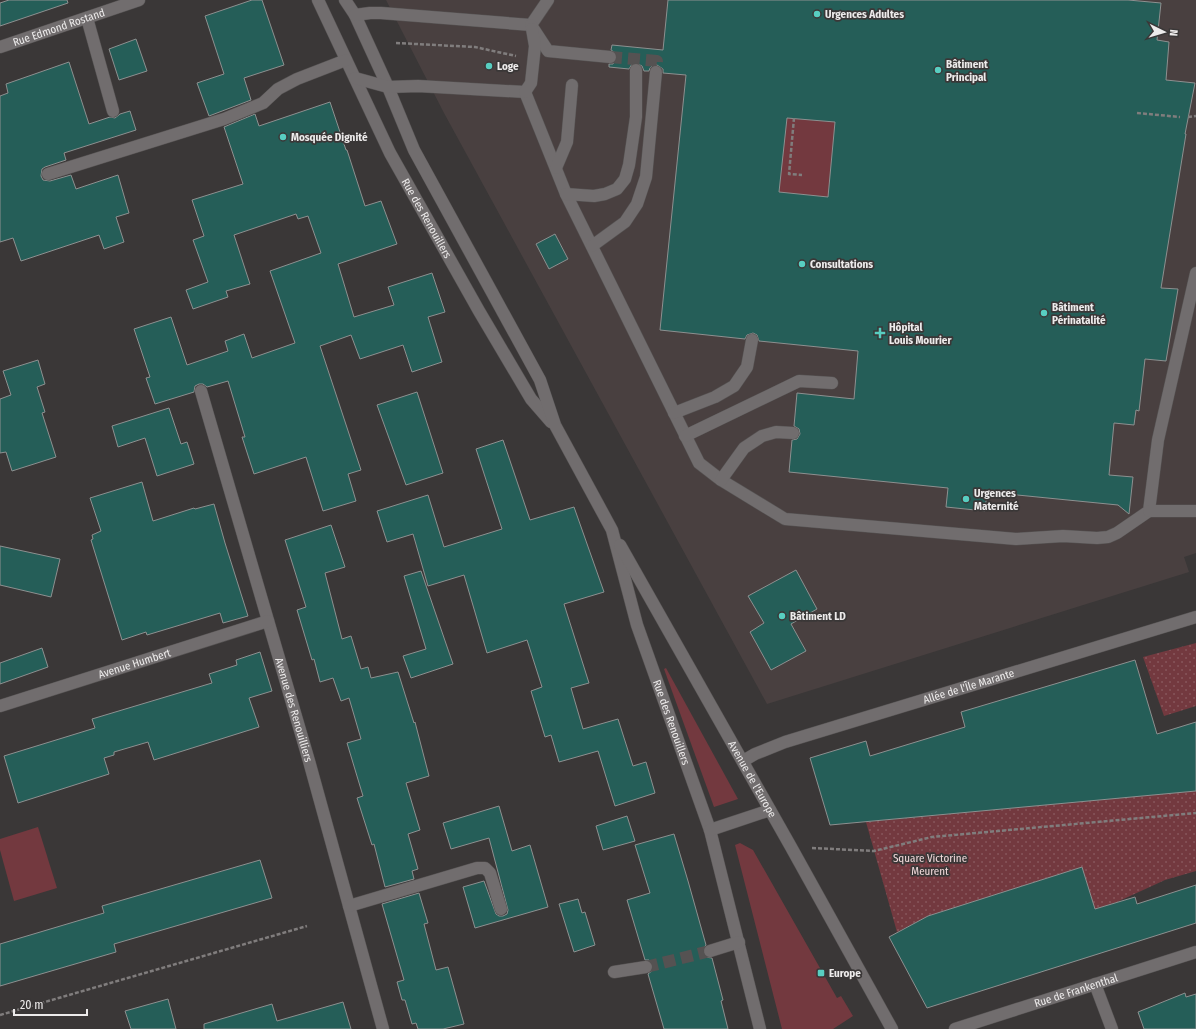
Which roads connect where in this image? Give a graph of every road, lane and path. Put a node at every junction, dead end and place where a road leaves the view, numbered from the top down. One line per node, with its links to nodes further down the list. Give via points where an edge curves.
1 (140, 0): 7 (street, Rue Edmond Rostand)
2 (318, 0): 13 (street, Rue des Renouillers)
3 (345, 0): 6 (street, Rue des Renouillers)
4 (354, 0): 6 (street, Rue des Renouillers)
5 (548, 0): 8 (street)
6 (355, 15): 8 (street, via 370,12); 18 (street, Rue des Renouillers)
7 (87, 18): 10 (street, Rue Edmond Rostand); 20 (street)
8 (531, 25): 11 (street, via 548,51); 12 (street, via 535,46)
9 (396, 42): 12 (path, via 474,47)
10 (0, 47)
11 (610, 57)
12 (534, 59): 19 (street, via 531,83)
13 (346, 60): 16 (street, Rue des Renouillers); 27 (street, via 297,79 278,89 263,103 224,119)
14 (636, 70): 29 (street, via 636,117 625,179 617,189 605,194)
15 (656, 72): 30 (street, via 646,177 637,204 625,222)
16 (355, 78): 18 (street); 36 (street, Rue des Renouillers, via 390,153 479,311 531,399)
17 (572, 85): 26 (street, via 567,142)
18 (388, 87): 19 (street, via 418,86); 36 (street, Rue des Renouillers, via 414,150 540,380)
19 (525, 92): 26 (street)
20 (113, 111)
21 (1138, 113): 23 (path)
22 (1196, 116): 25 (path)
23 (1180, 117)
24 (794, 118): 28 (path, via 789,174)
25 (1188, 118)
26 (556, 168): 29 (street)
27 (48, 174)
28 (802, 175)
29 (566, 194): 30 (street)
30 (592, 246): 35 (street)
31 (1196, 273): 40 (street, via 1158,440)
32 (752, 340): 35 (street, via 747,367 734,386 715,397)
33 (832, 383): 38 (street, via 799,381)
34 (201, 391): 44 (street, Avenue des Renouilliers)
35 (674, 413): 38 (street)
36 (555, 426): 42 (street, Rue des Renouillers)
37 (793, 433): 39 (street, via 776,432 762,436 744,448)
38 (685, 436): 39 (street, via 699,463)
39 (721, 480): 40 (street, via 785,519 1016,539 1108,537 1126,528)
40 (1149, 511): 41 (street)
41 (1196, 511)
42 (612, 530): 46 (street, Avenue de l'Europe); 49 (street, Rue des Renouillers, via 637,625)
43 (1196, 617): 46 (street, Allée de l'Île Marante, via 785,742)
44 (268, 621): 45 (street, Avenue Humbert); 51 (street, Avenue des Renouilliers)
45 (0, 706)
46 (742, 761): 47 (street, Avenue de l'Europe)
47 (770, 810): 49 (street); 50 (street, Avenue de l'Europe)
48 (1196, 813): 50 (path, via 932,837 874,850)
49 (710, 830): 54 (street, Rue des Renouillers)
50 (791, 847): 63 (street, Avenue de l'Europe)
51 (349, 906): 52 (street, via 477,868 485,868 490,874); 61 (street, Avenue des Renouilliers)
52 (501, 909)
53 (307, 926): 60 (path)
54 (738, 942): 55 (street); 62 (street, Rue des Renouillers)
55 (710, 950)
56 (1196, 952): 59 (street, Rue de Frankenthal)
57 (646, 966): 58 (street)
58 (614, 972)
59 (1095, 984): 64 (street, Rue de Frankenthal); 65 (street)
60 (0, 1015)
61 (383, 1029)
62 (760, 1029)
63 (892, 1029)
64 (955, 1029)
65 (1112, 1029)

